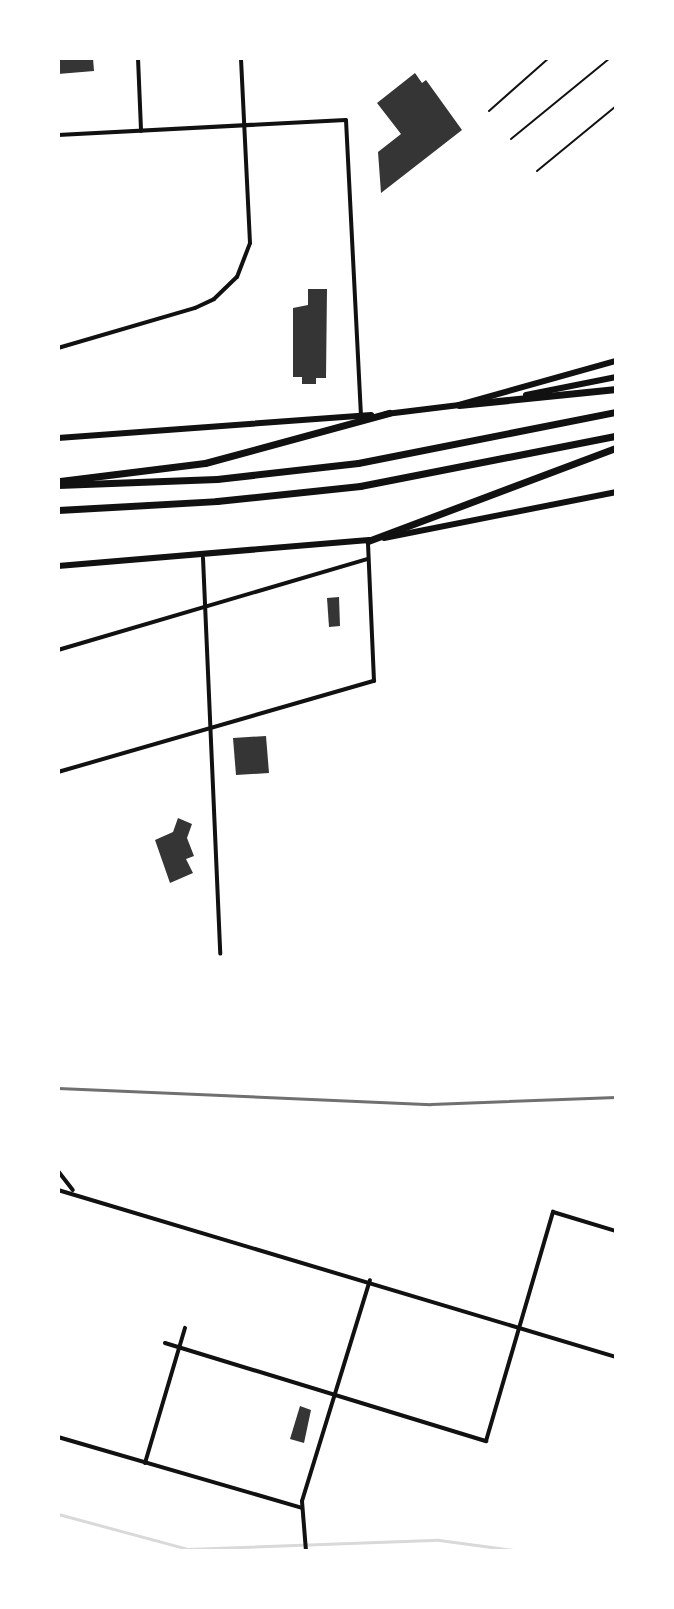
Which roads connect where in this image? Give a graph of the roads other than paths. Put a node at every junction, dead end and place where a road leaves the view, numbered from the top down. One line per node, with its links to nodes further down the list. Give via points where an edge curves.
1 (138, 58): 8 (street)
2 (241, 58): 7 (street)
3 (549, 58): 6 (lane)
4 (610, 58): 10 (lane)
5 (616, 106): 11 (lane)
6 (489, 111)
7 (244, 126): 8 (street); 12 (street, via 250,243 237,277 214,299); 19 (street, via 346,120)
8 (141, 131): 9 (street)
9 (58, 135)
10 (511, 139)
11 (537, 171)
12 (58, 348)
13 (616, 361): 16 (main road)
14 (616, 377): 16 (main road)
15 (616, 389): 16 (highway)
16 (459, 405): 18 (main road)
17 (616, 412): 23 (highway, via 358,463 217,479)
18 (389, 413): 19 (main road); 23 (highway, via 205,463)
19 (361, 416): 21 (main road)
20 (616, 436): 25 (highway, via 360,486)
21 (58, 438)
22 (616, 448): 26 (highway)
23 (58, 483)
24 (616, 492): 26 (main road)
25 (58, 510)
26 (368, 541): 27 (main road); 28 (street)
27 (203, 558): 29 (main road); 30 (street)
28 (368, 559): 30 (street); 32 (street, via 374,681)
29 (58, 566)
30 (201, 608): 31 (street); 32 (street)
31 (58, 650)
32 (207, 728): 33 (street); 34 (street)
33 (58, 772)
34 (220, 954)
35 (58, 1171): 37 (street)
36 (58, 1190): 37 (street)
37 (75, 1191): 39 (street)
38 (616, 1231): 40 (street, via 553,1212)
39 (370, 1280): 40 (street); 45 (street)
40 (521, 1326): 44 (street); 45 (street, via 486,1441)
41 (185, 1328): 43 (street)
42 (165, 1343): 43 (street)
43 (179, 1348): 45 (street); 47 (street)
44 (616, 1357)
45 (334, 1395): 48 (street)
46 (58, 1437): 47 (street)
47 (145, 1463): 48 (street)
48 (302, 1508): 49 (street)
49 (306, 1551)

